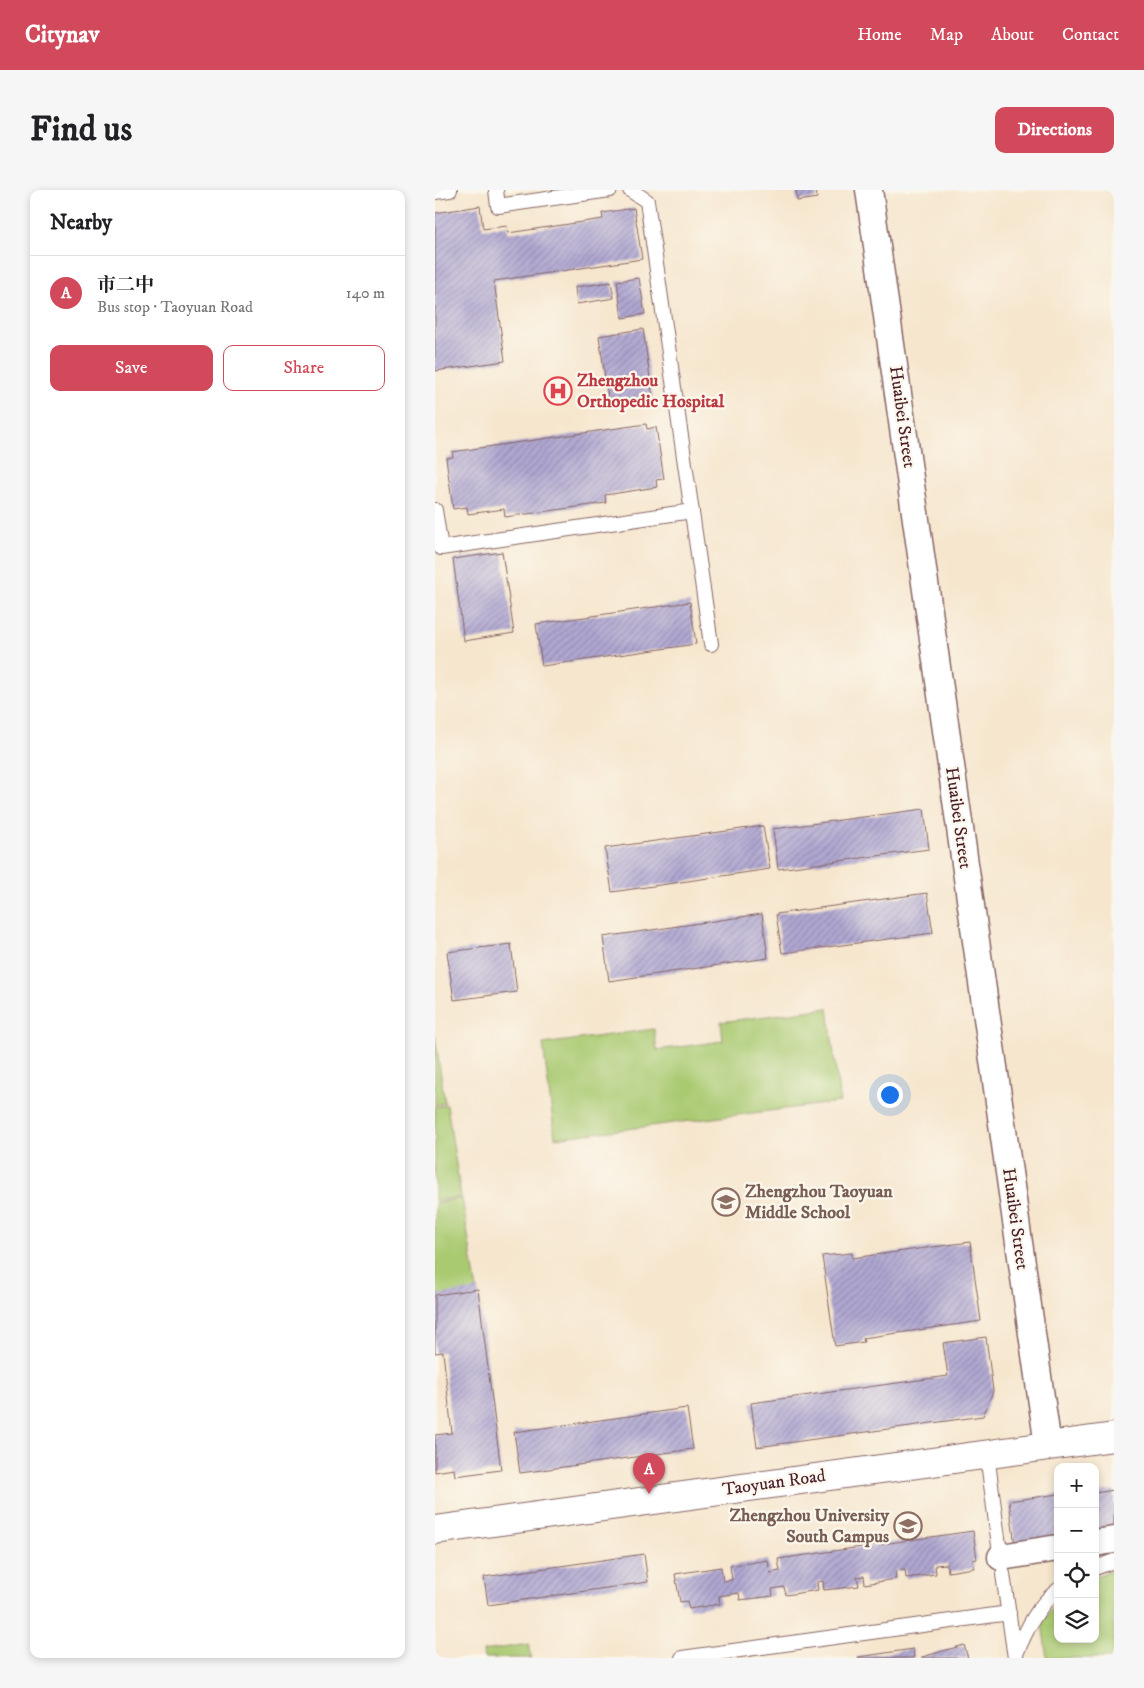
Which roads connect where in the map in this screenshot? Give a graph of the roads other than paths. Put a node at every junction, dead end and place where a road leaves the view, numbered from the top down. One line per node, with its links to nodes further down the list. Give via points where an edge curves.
1 (449, 190): 6 (lane)
2 (496, 190): 3 (lane, via 498,206)
3 (609, 190)
4 (630, 190): 8 (lane, via 647,201)
5 (869, 190): 11 (street, Huaibei Street)
6 (435, 192)
7 (435, 510): 8 (lane, via 441,548)
8 (692, 511): 9 (lane)
9 (711, 644)
10 (1114, 1437): 11 (street, Taoyuan Road)
11 (1047, 1446): 12 (street, Taoyuan Road)
12 (987, 1454): 13 (street, Taoyuan Road); 18 (lane)
13 (435, 1530)
14 (1114, 1540): 15 (street)
15 (1099, 1542)
16 (1054, 1549): 18 (street)
17 (1114, 1561): 19 (lane)
18 (1002, 1564): 21 (lane)
19 (1099, 1567)
20 (1054, 1594): 23 (lane, via 1024,1633)
21 (1009, 1613): 22 (lane); 23 (lane)
22 (682, 1658)
23 (1015, 1658)

